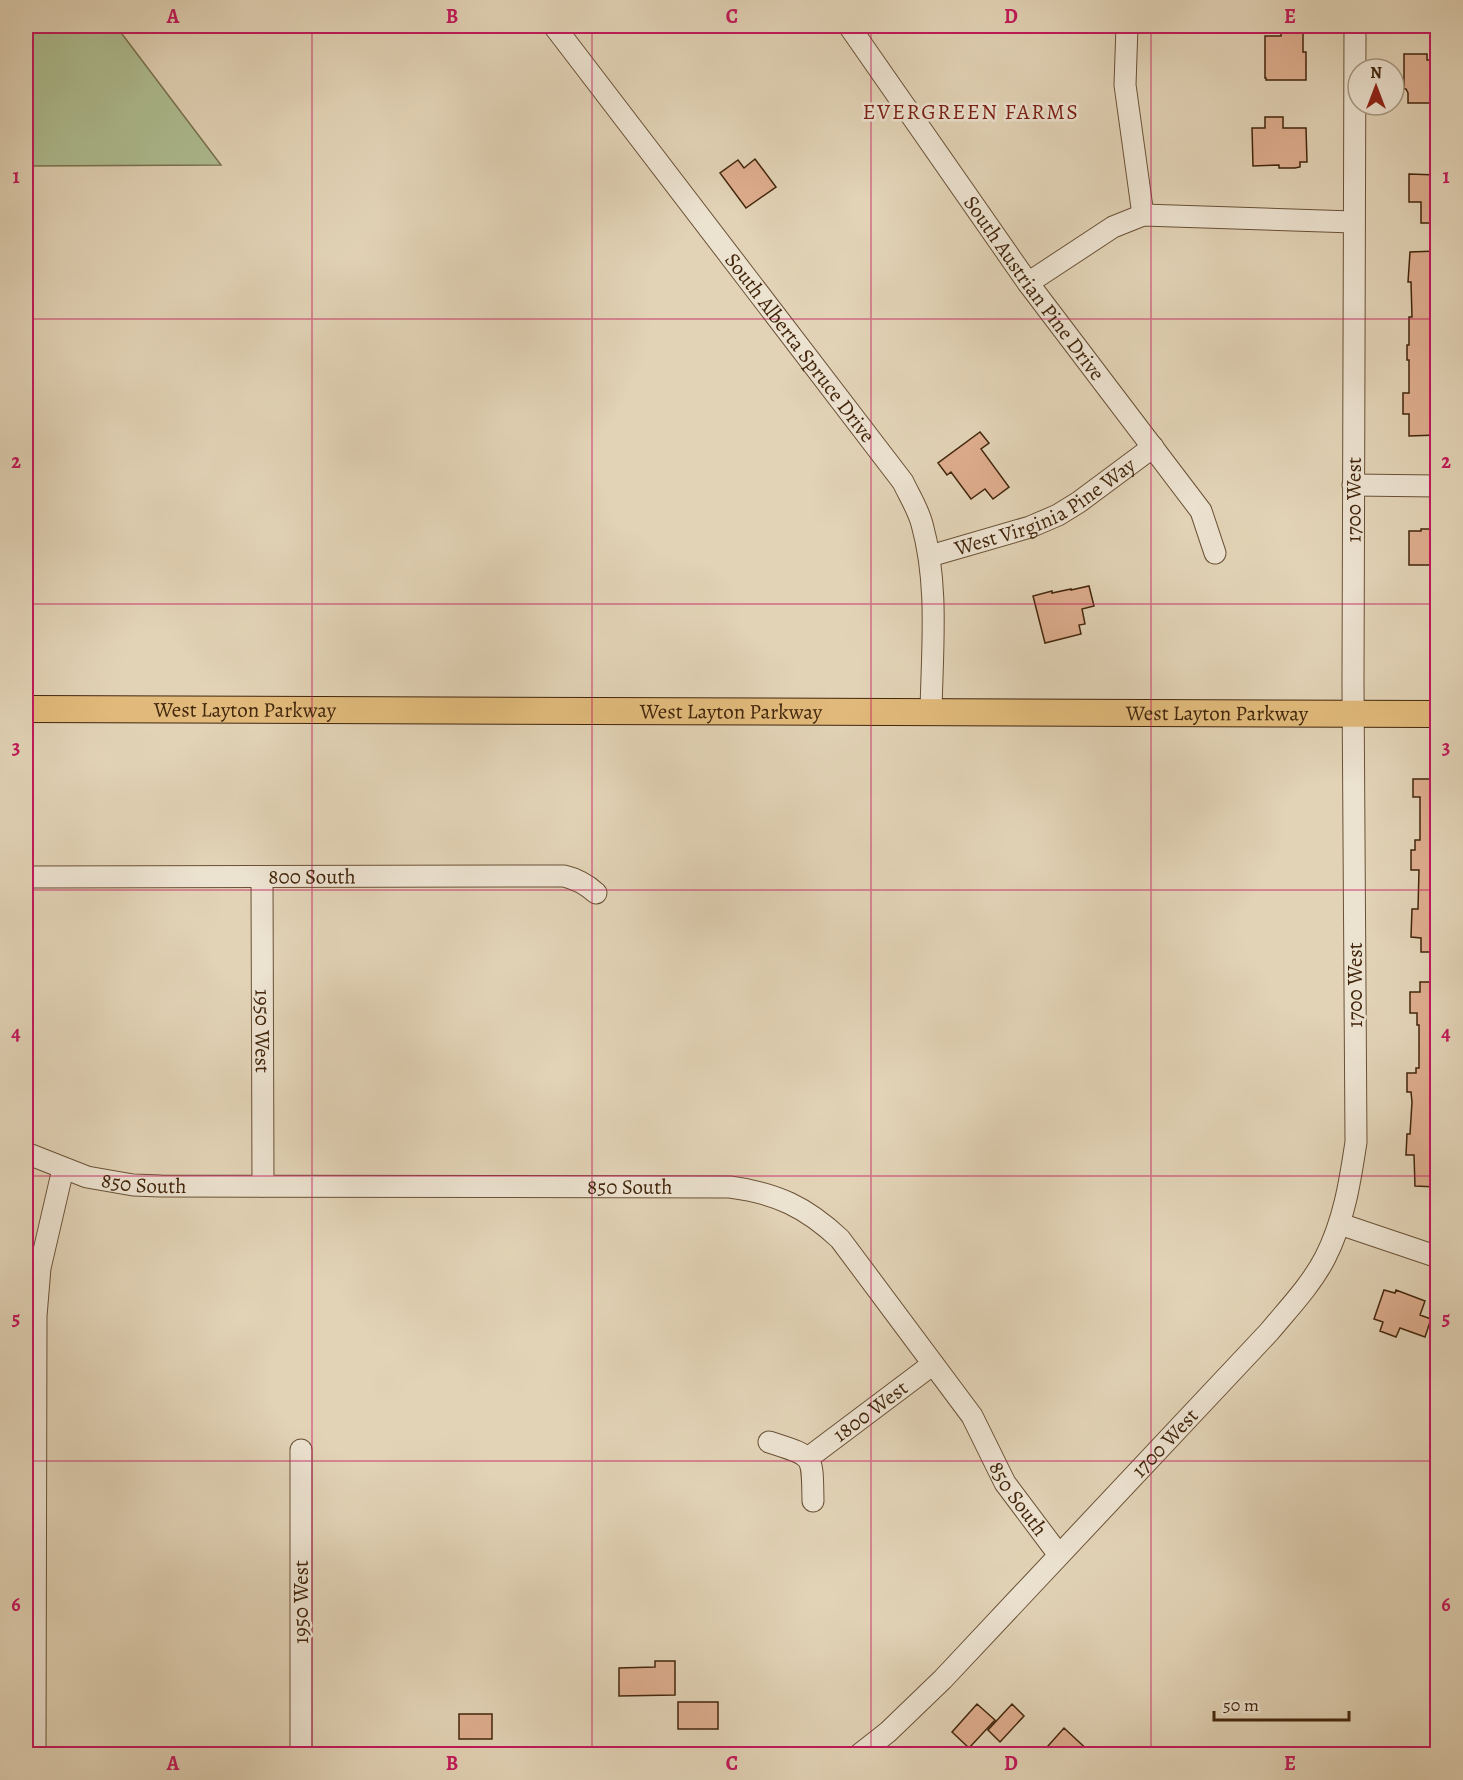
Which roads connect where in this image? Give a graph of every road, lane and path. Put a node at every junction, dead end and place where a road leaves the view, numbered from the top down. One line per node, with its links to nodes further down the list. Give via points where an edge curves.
1 (554, 26): 12 (street, South Alberta Spruce Drive, via 903,482 922,521)
2 (849, 26): 7 (street, South Austrian Pine Drive)
3 (1127, 26): 5 (street, via 1125,85)
4 (1355, 26): 6 (street, 1700 West)
5 (1143, 215): 6 (street); 7 (street, via 1113,227)
6 (1353, 222): 9 (street, 1700 West)
7 (1028, 283): 8 (street, South Austrian Pine Drive)
8 (1154, 447): 11 (street, South Austrian Pine Drive, via 1201,511); 12 (street, West Virginia Pine Way, via 1058,515)
9 (1353, 484): 10 (street); 15 (street, 1700 West)
10 (1437, 486)
11 (1215, 553)
12 (930, 556): 14 (street, South Alberta Spruce Drive)
13 (26, 710): 14 (main road, West Layton Parkway)
14 (931, 713): 15 (main road, West Layton Parkway)
15 (1353, 714): 16 (main road, West Layton Parkway); 23 (street, 1700 West, via 1356,1142)
16 (1437, 714)
17 (26, 877): 18 (street, 800 South)
18 (262, 877): 19 (street, 800 South, via 564,876 588,886); 22 (street, 1950 West)
19 (596, 894)
20 (26, 1153): 21 (street, 850 South)
21 (63, 1169): 22 (street, 850 South, via 133,1185); 31 (street, via 40,1268 36,1316)
22 (263, 1186): 25 (street, 850 South, via 730,1187 768,1194 806,1211 840,1239)
23 (1340, 1224): 24 (street); 30 (street, 1700 West, via 1325,1259 1269,1332)
24 (1437, 1257)
25 (933, 1364): 28 (street, 1800 West); 30 (street, 850 South, via 972,1416 1005,1483)
26 (769, 1442): 28 (street, via 799,1451)
27 (301, 1450): 33 (street, 1950 West)
28 (808, 1458): 29 (street)
29 (813, 1501)
30 (1059, 1555): 34 (street, 1700 West, via 943,1679)
31 (30, 1644): 32 (street)
32 (35, 1755)
33 (301, 1755)
34 (860, 1755)

